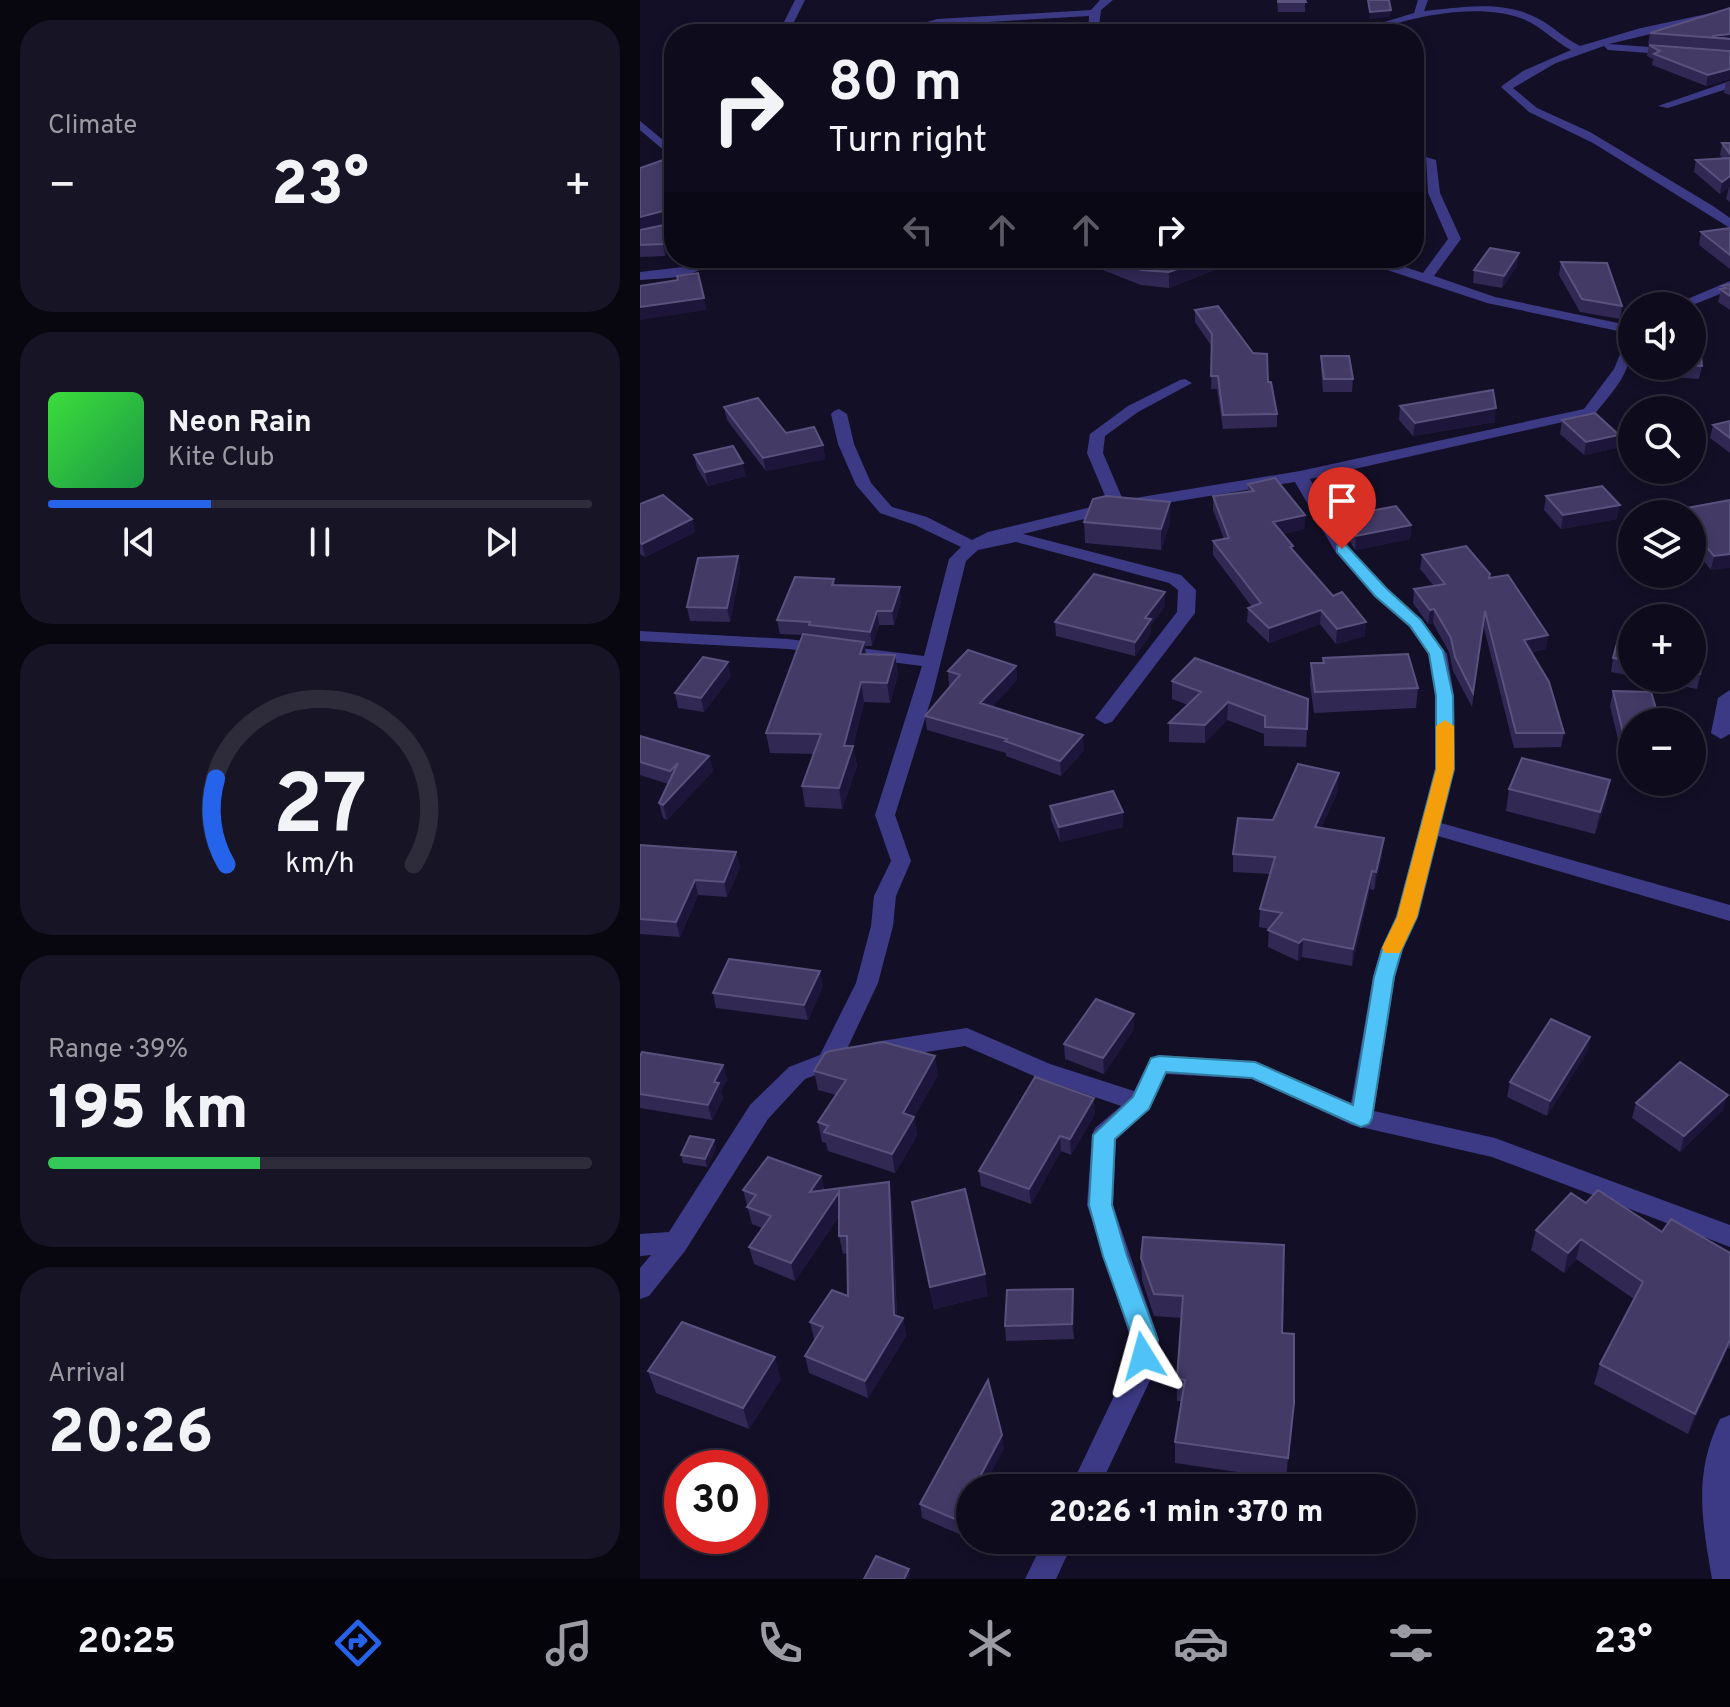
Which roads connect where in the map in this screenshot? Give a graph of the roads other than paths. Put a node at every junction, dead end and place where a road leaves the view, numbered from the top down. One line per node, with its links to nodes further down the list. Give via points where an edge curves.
1 (800, 0): 8 (street)
2 (1108, 0): 5 (street)
3 (1423, 0): 6 (street)
4 (1730, 12): 13 (street)
5 (1094, 13): 7 (street); 11 (street)
6 (1418, 15): 12 (street); 14 (street, via 1502,9 1531,19)
7 (990, 18): 9 (street); 10 (street)
8 (788, 24)
9 (921, 24)
10 (982, 24)
11 (1093, 24)
12 (1386, 24)
13 (1596, 46): 14 (street); 15 (street)
14 (1582, 51): 21 (street, via 1521,75 1507,87 1535,112 1619,153)
15 (1730, 56)
16 (1730, 84): 17 (street)
17 (1664, 106)
18 (640, 124): 19 (street)
19 (664, 146)
20 (1430, 160): 27 (street, via 1434,193 1455,239)
21 (1730, 224)
22 (664, 230): 23 (street)
23 (640, 236)
24 (692, 268): 26 (street)
25 (1399, 268): 27 (street)
26 (640, 276)
27 (1427, 276): 30 (street, via 1492,300)
28 (1730, 285): 29 (street)
29 (1706, 295)
30 (1618, 327)
31 (1618, 374): 34 (street, via 1589,412)
32 (1185, 383): 35 (street, via 1098,434 1095,453)
33 (839, 414): 36 (street, via 864,485 886,510)
34 (1300, 476): 35 (street); 42 (street, via 1342,549 1438,654 1445,696 1445,769)
35 (1117, 506): 36 (street)
36 (972, 546): 38 (street, via 958,559); 40 (street, via 1016,537 1187,586 1191,596 1186,613)
37 (640, 636): 38 (street, via 788,644)
38 (932, 662): 44 (street, via 885,815 901,861 885,896 867,983)
39 (1730, 696): 41 (street)
40 (1105, 718)
41 (1721, 733)
42 (1429, 826): 43 (street); 46 (street, via 1407,917 1384,977)
43 (1730, 913)
44 (830, 1059): 45 (street, via 967,1037 1042,1070); 48 (street, via 797,1073 759,1112)
45 (1141, 1103): 46 (street, via 1159,1064 1255,1070); 52 (street, via 1104,1135 1100,1205 1145,1340 1140,1372)
46 (1361, 1118): 47 (street, via 1495,1148)
47 (1730, 1236)
48 (676, 1243): 49 (street); 50 (street)
49 (640, 1245)
50 (640, 1288)
51 (1730, 1428): 55 (street, via 1715,1481)
52 (1091, 1474)
53 (1052, 1554): 54 (street)
54 (1040, 1579)
55 (1727, 1579)

